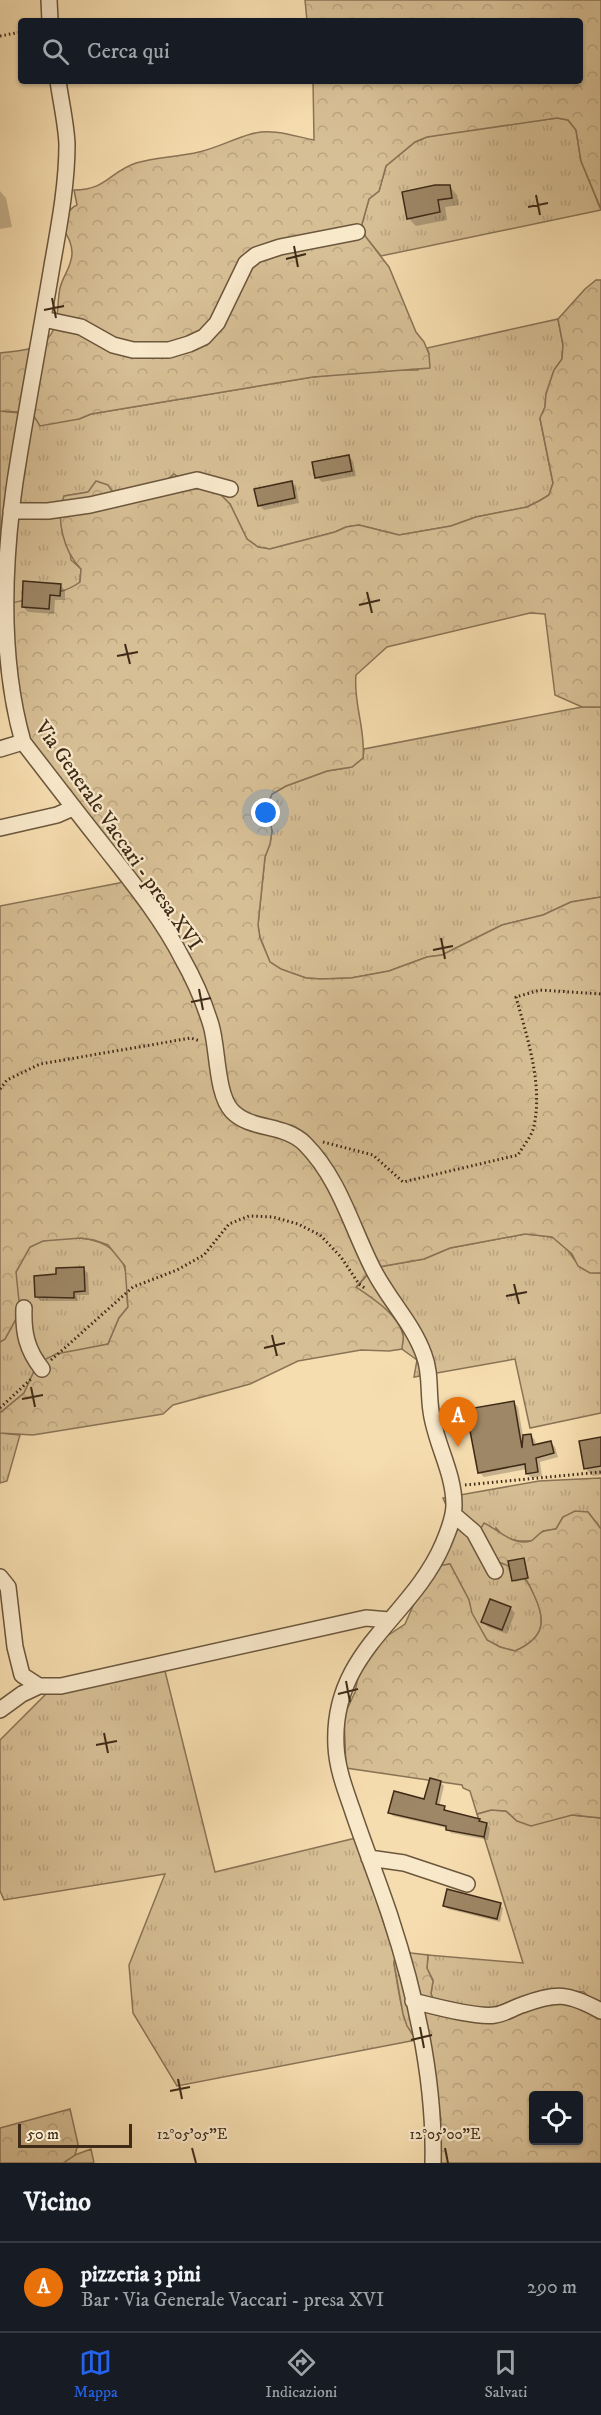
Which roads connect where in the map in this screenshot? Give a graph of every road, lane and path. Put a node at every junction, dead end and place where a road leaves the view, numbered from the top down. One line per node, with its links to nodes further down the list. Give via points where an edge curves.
1 (49, 0): 2 (street)
2 (50, 18)
3 (18, 33): 4 (path)
4 (0, 36)
5 (58, 84): 7 (street, Via Generale Vaccari - presa XVI, via 67,144 65,181)
6 (357, 232): 7 (street, via 256,255 246,263 217,323 204,337 169,350 133,350 113,345 81,327)
7 (43, 319): 9 (street, Via Generale Vaccari - presa XVI)
8 (231, 489): 9 (street, via 197,480 90,505)
9 (11, 511): 10 (street, Via Generale Vaccari - presa XVI)
10 (3, 554): 11 (street, Via Generale Vaccari - presa XVI, via 5,676)
11 (23, 742): 12 (street); 13 (street, Via Generale Vaccari - presa XVI)
12 (0, 749)
13 (73, 808): 14 (street); 16 (street, Via Generale Vaccari - presa XVI, via 172,938 201,996)
14 (0, 828)
15 (601, 994): 18 (path, via 540,990 516,997 537,1092 534,1128 518,1155 403,1182 373,1155)
16 (216, 1045): 17 (path, via 191,1038 40,1064 7,1080); 18 (street, Via Generale Vaccari - presa XVI, via 223,1092 232,1110 245,1119)
17 (0, 1089)
18 (295, 1135): 19 (street, Via Generale Vaccari - presa XVI, via 337,1189)
19 (385, 1291): 21 (path, via 369,1291 359,1284 320,1235 273,1217 249,1216 229,1224 204,1255 133,1287); 24 (street, Via Generale Vaccari - presa XVI, via 414,1331 425,1358 433,1420)
20 (24, 1308): 21 (street, via 23,1330 31,1355)
21 (42, 1369): 22 (path)
22 (0, 1408)
23 (601, 1472): 24 (path)
24 (453, 1486): 25 (street, Via Generale Vaccari - presa XVI)
25 (453, 1514): 26 (street, via 474,1532); 28 (street, Via Generale Vaccari - presa XVI, via 439,1554)
26 (495, 1571)
27 (0, 1577): 29 (street, via 8,1587 22,1674)
28 (389, 1620): 29 (street, via 366,1618 61,1686); 31 (street, Via Generale Vaccari - presa XVI, via 350,1674 335,1730 336,1754)
29 (39, 1686): 30 (street)
30 (0, 1710)
31 (369, 1858): 32 (street, via 404,1863); 33 (street, Via Generale Vaccari - presa XVI, via 390,1916)
32 (467, 1884)
33 (413, 2001): 34 (street, via 497,2015 556,1995 577,1999); 35 (street, Via Generale Vaccari - presa XVI, via 432,2100)
34 (601, 2011)
35 (433, 2163)

